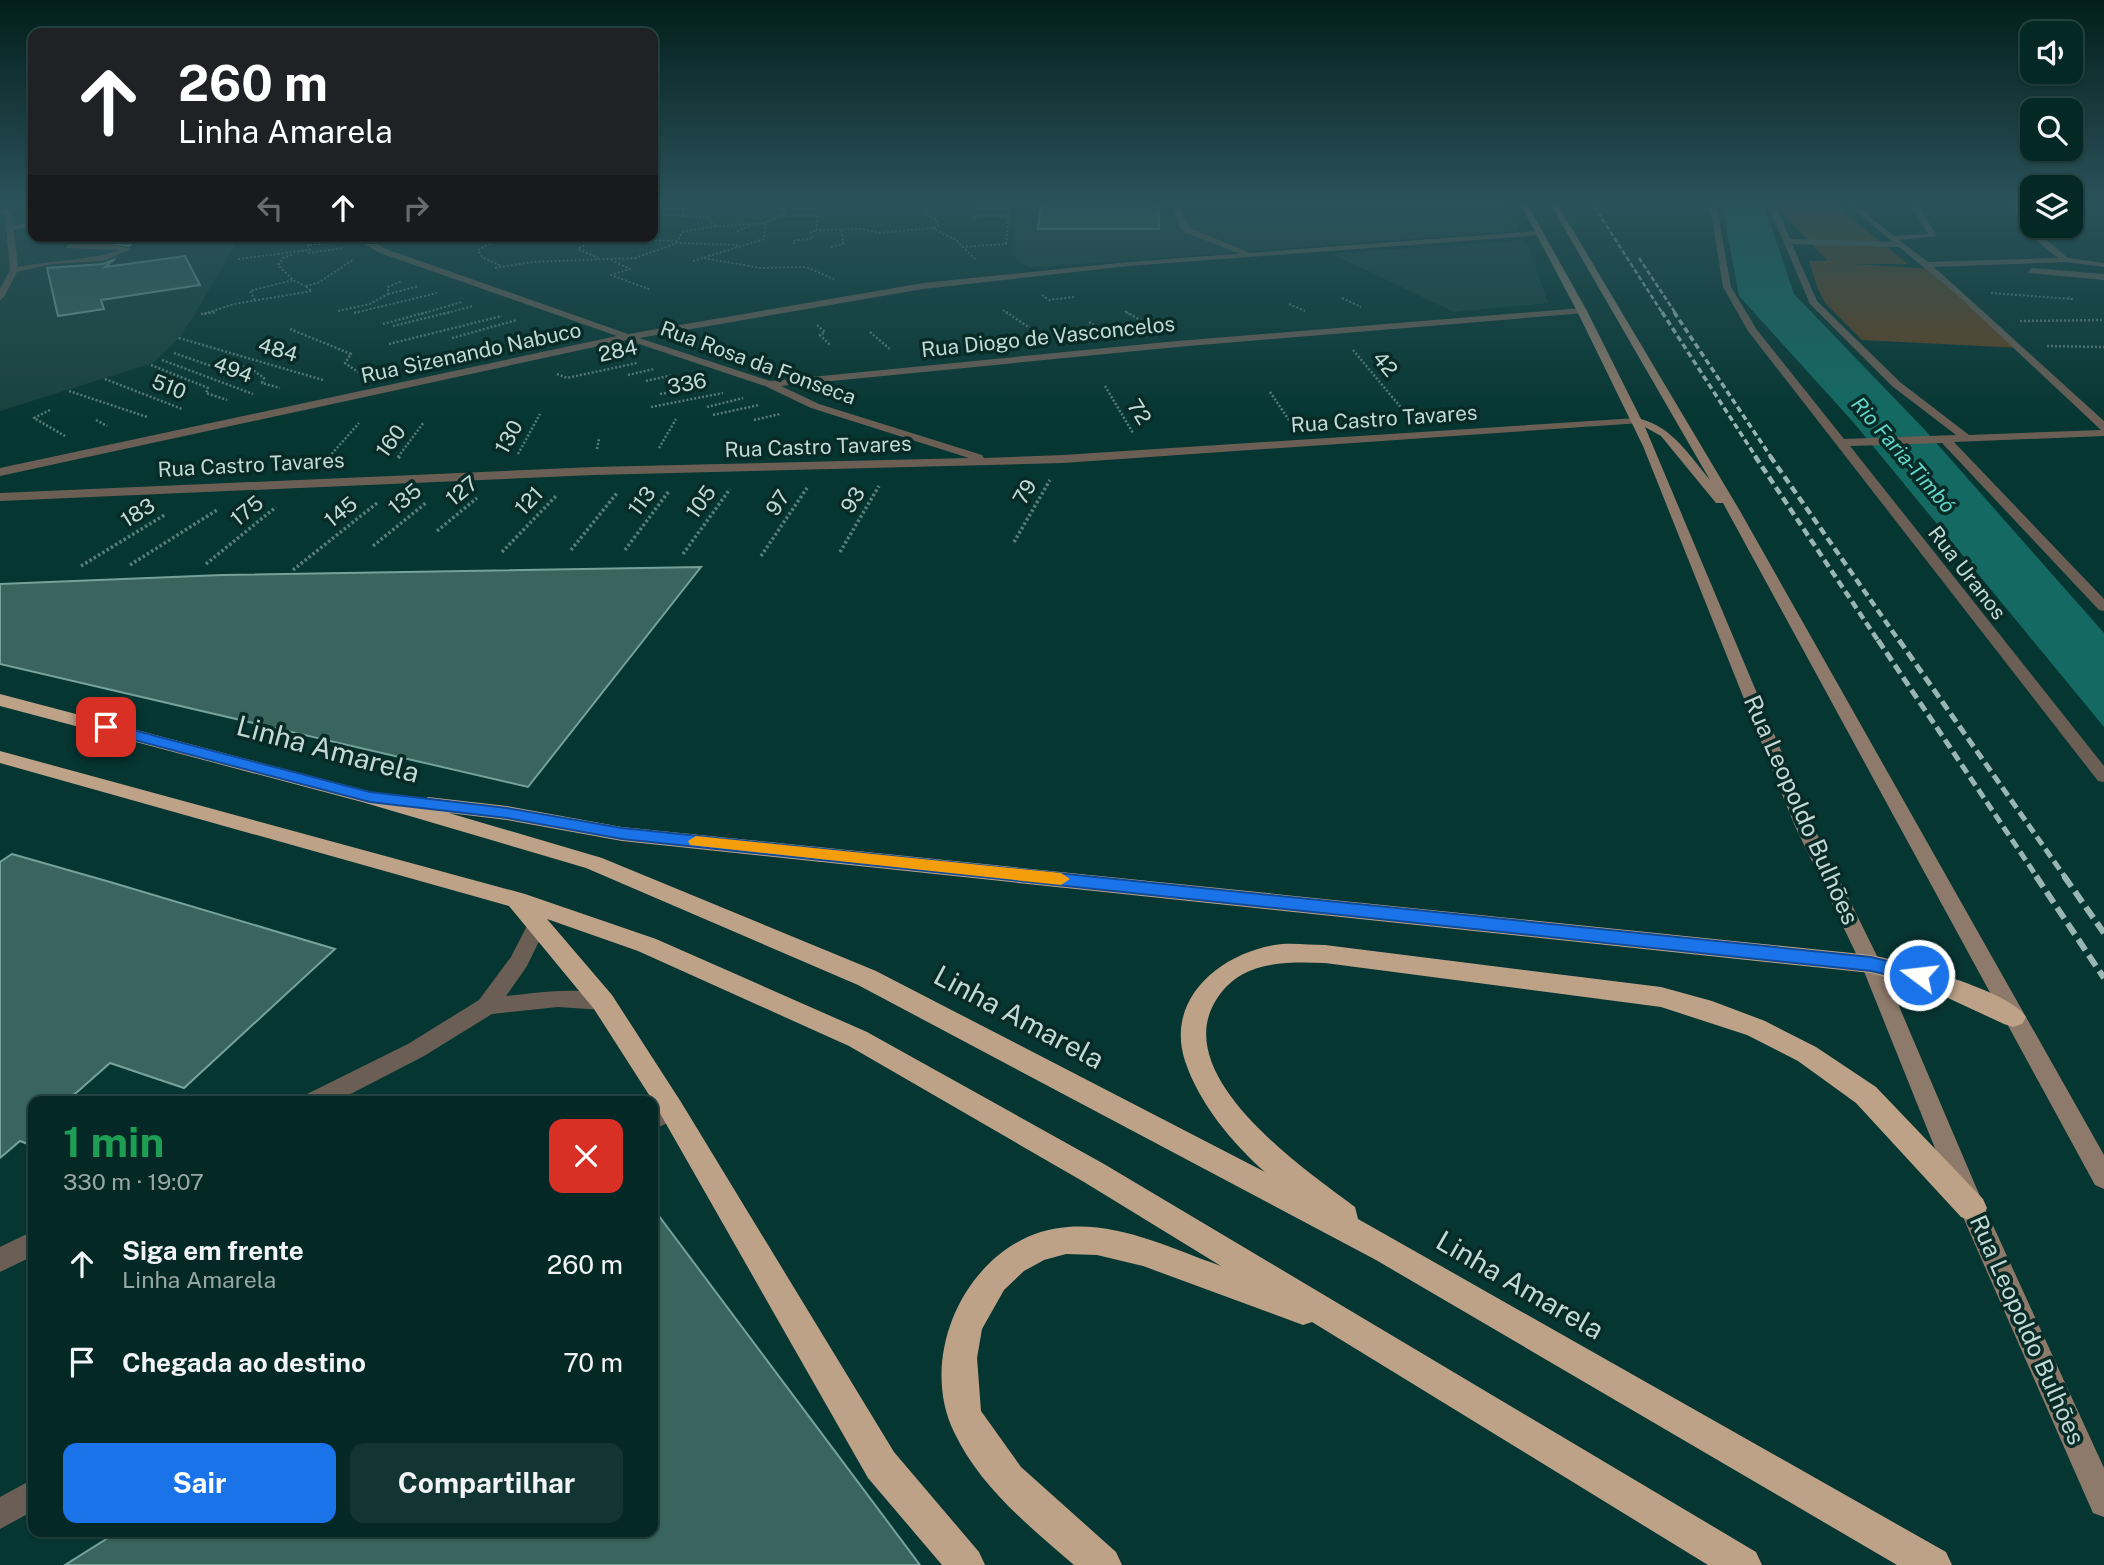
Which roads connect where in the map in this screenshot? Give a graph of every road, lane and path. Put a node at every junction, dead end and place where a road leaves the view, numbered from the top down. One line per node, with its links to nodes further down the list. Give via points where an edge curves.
1 (12, 273): 27 (street)
2 (286, 273): 19 (path)
3 (332, 273): 21 (path)
4 (447, 273): 18 (street, Rua Rosa da Fonseca)
5 (478, 273): 18 (path)
6 (617, 273): 23 (path, via 611,275)
7 (822, 273): 26 (path)
8 (997, 273): 16 (path)
9 (1036, 273): 16 (street, Rua Sizenando Nabuco)
10 (1561, 273): 33 (main road, Rua Leopoldo Bulhões)
11 (1594, 273): 100 (main road)
12 (1725, 273): 79 (street, Rua Uranos, via 1727,287 1753,331)
13 (1801, 273): 77 (street, via 1813,302 1896,384)
14 (1935, 273): 36 (street)
15 (2060, 273): 17 (street)
16 (1001, 276): 26 (street, Rua Sizenando Nabuco)
17 (2104, 277)
18 (461, 278): 20 (street, Rua Rosa da Fonseca)
19 (293, 280): 21 (path); 28 (path, via 250,291)
20 (475, 283): 24 (street, Rua Rosa da Fonseca); 34 (path)
21 (305, 286): 28 (path, via 312,290)
22 (388, 287): 32 (path, via 388,294 370,304)
23 (651, 290)
24 (500, 292): 25 (street, Rua Rosa da Fonseca); 38 (path)
25 (511, 296): 29 (street, Rua Rosa da Fonseca); 39 (path)
26 (862, 296): 41 (street, Rua Sizenando Nabuco)
27 (0, 297)
28 (255, 300): 35 (path)
29 (540, 306): 30 (street, Rua Rosa da Fonseca); 44 (path)
30 (551, 310): 41 (street, Rua Rosa da Fonseca); 43 (path)
31 (1003, 310): 50 (path)
32 (338, 311)
33 (1582, 311): 50 (street, Rua Diogo de Vasconcelos); 69 (main road, Rua Leopoldo Bulhões)
34 (354, 313)
35 (201, 314)
36 (1991, 320): 37 (path); 46 (street)
37 (2104, 320)
38 (383, 324)
39 (393, 326)
40 (290, 329): 57 (path, via 351,354 345,363 348,368)
41 (627, 337): 49 (street, Rua Rosa da Fonseca); 57 (street, Rua Sizenando Nabuco)
42 (178, 338): 60 (path, 484)
43 (452, 338)
44 (390, 344)
45 (1348, 345): 76 (path, 42)
46 (2018, 345): 47 (path); 73 (street)
47 (2104, 347)
48 (174, 353): 62 (path, 494, via 217,368 243,367 264,378 262,383)
49 (676, 354): 53 (path, 284); 55 (street, Rua Rosa da Fonseca)
50 (1069, 355): 55 (street, Rua Diogo de Vasconcelos)
51 (162, 360): 64 (path, 494)
52 (151, 365): 66 (path, 494, via 208,388 206,393)
53 (567, 378)
54 (105, 379): 72 (path, 510)
55 (769, 384): 61 (street, Rua Rosa da Fonseca); 63 (path, 336)
56 (1105, 386): 82 (path, 72)
57 (393, 387): 60 (street, Rua Sizenando Nabuco)
58 (69, 391): 74 (path, via 105,405 126,407)
59 (1270, 392): 80 (path)
60 (368, 393): 62 (street, Rua Sizenando Nabuco)
61 (794, 397): 68 (path); 84 (street, Rua Rosa da Fonseca)
62 (324, 402): 64 (street, Rua Sizenando Nabuco)
63 (652, 407)
64 (294, 408): 66 (street, Rua Sizenando Nabuco)
65 (50, 410): 81 (path, via 34,418)
66 (267, 414): 72 (street, Rua Sizenando Nabuco)
67 (540, 414): 92 (path, 130)
68 (713, 415)
69 (1637, 421): 76 (street, Rua Castro Tavares); 100 (main road, via 1665,434 1701,480); 121 (main road, Rua Leopoldo Bulhões, via 1803,824)
70 (424, 422): 95 (path, 160)
71 (359, 423): 96 (path, 175)
72 (221, 424): 74 (street, Rua Sizenando Nabuco)
73 (2104, 427)
74 (181, 433): 81 (street, Rua Sizenando Nabuco)
75 (2104, 433): 77 (street)
76 (1424, 435): 80 (street, Rua Castro Tavares)
77 (1965, 437): 78 (street)
78 (1939, 438): 79 (street); 114 (street)
79 (1840, 443): 117 (street, Rua Uranos)
80 (1306, 444): 82 (street, Rua Castro Tavares)
81 (93, 452): 90 (street, Rua Sizenando Nabuco)
82 (1147, 454): 83 (street, Rua Castro Tavares)
83 (1063, 458): 84 (street, Rua Castro Tavares); 102 (path, 79)
84 (990, 460): 85 (street, Rua Castro Tavares)
85 (892, 465): 86 (street, Rua Castro Tavares); 107 (path, 93)
86 (821, 467): 87 (street, Rua Castro Tavares); 109 (path, 97)
87 (744, 469): 89 (street, Rua Castro Tavares); 108 (path, 105)
88 (635, 470): 89 (street, Rua Castro Tavares); 91 (street, Rua Castro Tavares); 104 (path)
89 (684, 471): 105 (path, 113)
90 (0, 472)
91 (579, 472): 92 (street, Rua Castro Tavares); 106 (path, 121)
92 (506, 474): 93 (street, Rua Castro Tavares); 101 (path, 127)
93 (457, 476): 94 (street, Rua Castro Tavares); 103 (path, 135)
94 (408, 478): 95 (street, Rua Castro Tavares); 113 (path, 145)
95 (383, 479): 96 (street, Rua Castro Tavares)
96 (307, 482): 97 (street, Rua Castro Tavares); 110 (path, 175)
97 (259, 484): 98 (street, Rua Castro Tavares); 111 (path)
98 (211, 486): 99 (street, Rua Castro Tavares); 112 (path, 183)
99 (0, 498)
100 (1734, 511): 124 (main road)
101 (437, 531)
102 (1014, 542)
103 (373, 546)
104 (571, 550)
105 (625, 550)
106 (502, 552)
107 (841, 552)
108 (683, 554)
109 (761, 556)
110 (206, 564)
111 (130, 565)
112 (81, 566)
113 (293, 570)
114 (2104, 607)
115 (0, 700): 118 (highway, Linha Amarela)
116 (0, 757): 119 (highway)
117 (2104, 777)
118 (370, 797): 121 (highway, via 507,813 622,834); 131 (highway, Linha Amarela, via 593,863 867,978)
119 (517, 900): 120 (highway); 133 (highway, via 647,945 858,1039 1094,1173)
120 (537, 925): 122 (highway); 123 (street, via 520,961)
121 (1871, 964): 124 (highway, via 1935,981); 129 (main road, Rua Leopoldo Bulhões)
122 (603, 1002): 123 (street, via 558,999); 126 (highway)
123 (487, 1006): 125 (street, via 416,1050)
124 (2013, 1017): 128 (main road)
125 (325, 1096)
126 (652, 1096)
127 (662, 1115): 137 (highway, via 881,1465)
128 (2104, 1178)
129 (1972, 1208): 131 (highway, via 1866,1095 1807,1054 1703,1008 1661,998 1325,954 1282,953 1247,961 1215,980 1200,1002 1193,1028 1198,1060 1235,1122 1295,1178); 135 (main road, Rua Leopoldo Bulhões)
130 (28, 1246): 132 (street)
131 (1387, 1250): 140 (highway, Linha Amarela)
132 (0, 1260)
133 (1345, 1324): 138 (highway, via 1150,1255 1095,1241 1040,1245 1007,1262 967,1320 958,1365 965,1418 1012,1486); 139 (highway)
134 (28, 1497): 136 (street)
135 (2104, 1502)
136 (0, 1514)
137 (966, 1565)
138 (1103, 1565)
139 (1743, 1565)
140 (1933, 1565)

